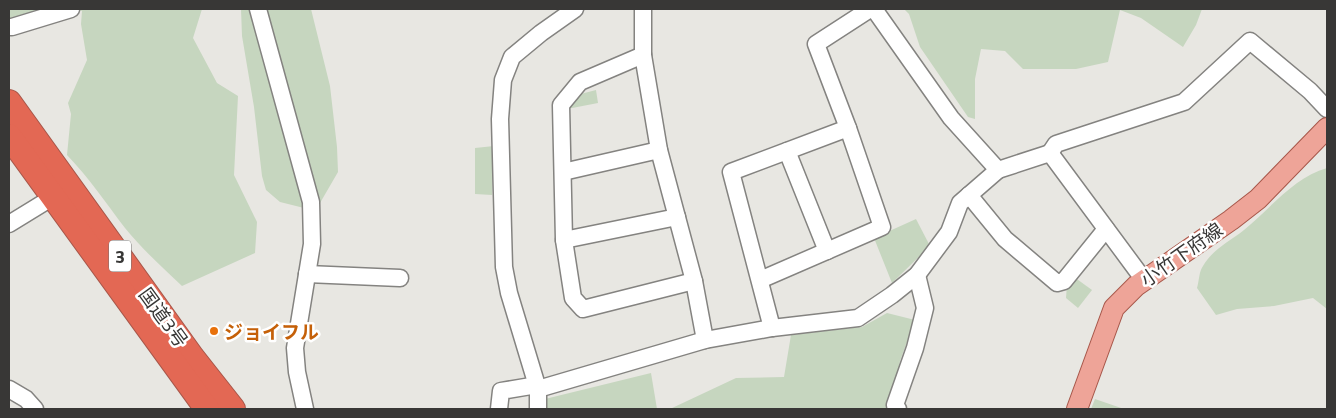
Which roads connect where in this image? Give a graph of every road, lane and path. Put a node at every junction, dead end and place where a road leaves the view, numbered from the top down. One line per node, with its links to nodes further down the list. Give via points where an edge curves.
1 (71, 9): 7 (street)
2 (258, 9): 26 (street, via 311,202 312,244)
3 (575, 9): 34 (street, via 512,57 503,80 500,119 504,267)
4 (642, 9): 8 (street)
5 (870, 9): 11 (street, via 816,44)
6 (874, 9): 17 (street, via 951,118)
7 (9, 27)
8 (643, 55): 14 (street); 18 (street, via 580,82 562,105)
9 (9, 102): 38 (highway, 国道3号 / 3)
10 (1327, 109): 16 (street, via 1250,41 1184,102 1056,144)
11 (848, 128): 15 (street); 25 (street, via 882,227)
12 (1327, 128): 30 (main road, 小竹下府線, via 1258,199)
13 (9, 136): 20 (highway, 国道3号 / 3)
14 (659, 150): 18 (street); 21 (street)
15 (787, 151): 25 (street); 29 (street, via 731,172)
16 (1050, 153): 17 (street); 23 (street)
17 (998, 170): 19 (street)
18 (563, 172): 24 (street)
19 (968, 196): 23 (street, via 1005,239 1057,283 1064,281); 27 (street, via 960,203 949,232)
20 (53, 197): 22 (street); 37 (highway, 国道3号 / 3)
21 (677, 217): 24 (street); 31 (street)
22 (9, 224)
23 (1106, 229): 30 (street)
24 (564, 240): 31 (street, via 573,298 583,309)
25 (827, 251): 29 (street)
26 (307, 274): 28 (street); 39 (street, via 295,348)
27 (917, 275): 32 (street, via 858,318); 42 (street, via 925,308 895,405)
28 (400, 278)
29 (760, 280): 32 (street)
30 (1144, 280): 43 (main road, 小竹下府線, via 1114,308)
31 (694, 281): 33 (street)
32 (772, 328): 33 (street)
33 (705, 340): 34 (street)
34 (538, 387): 40 (street, via 501,391); 41 (street)
35 (9, 389): 36 (street)
36 (35, 409)
37 (207, 409)
38 (233, 409)
39 (305, 409)
40 (499, 409)
41 (538, 409)
42 (898, 409)
43 (1077, 409)

